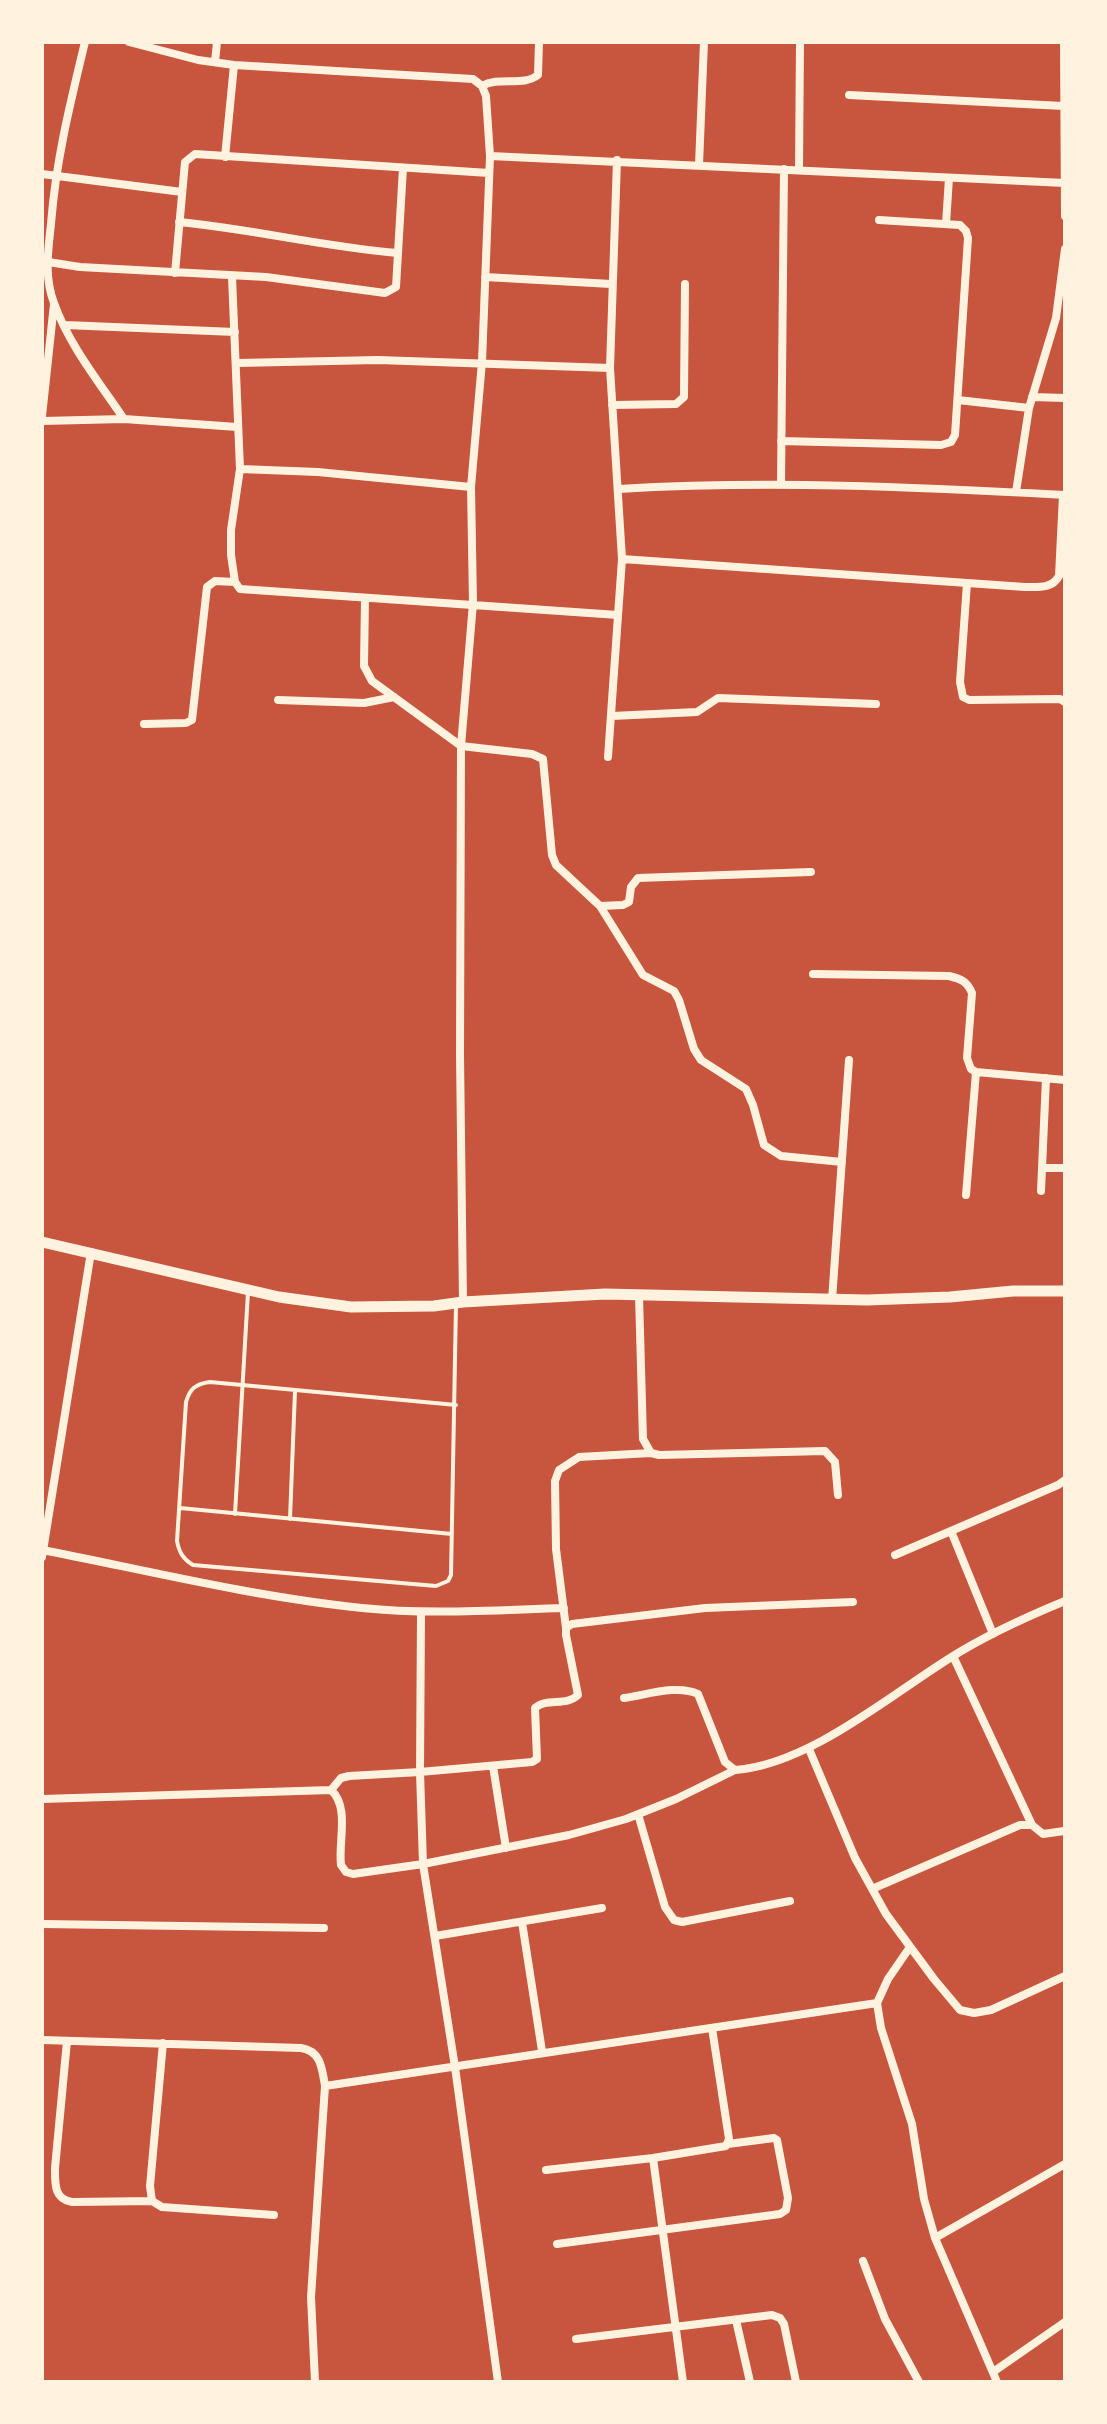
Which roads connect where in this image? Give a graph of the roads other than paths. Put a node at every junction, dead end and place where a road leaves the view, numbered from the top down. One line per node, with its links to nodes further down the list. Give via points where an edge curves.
1 (85, 42): 23 (street)
2 (129, 42): 8 (street)
3 (217, 42): 9 (street)
4 (539, 42): 11 (street, via 535,79 500,79)
5 (704, 42): 17 (street)
6 (800, 42): 20 (street)
7 (1064, 42): 13 (street)
8 (163, 46): 9 (street)
9 (215, 62): 10 (street)
10 (234, 65): 11 (street, via 456,77); 15 (street)
11 (482, 86): 14 (street)
12 (849, 95): 13 (street)
13 (1063, 106): 25 (street)
14 (490, 156): 16 (street); 21 (street)
15 (225, 157): 18 (street); 26 (street, via 189,156)
16 (617, 160): 17 (street); 37 (street)
17 (699, 165): 19 (street)
18 (403, 168): 21 (street); 32 (street)
19 (784, 169): 20 (street); 54 (street)
20 (799, 169): 24 (street)
21 (489, 173): 36 (street)
22 (42, 174): 23 (street)
23 (55, 175): 26 (street); 33 (street)
24 (949, 178): 25 (street); 30 (street)
25 (1064, 183): 27 (street)
26 (182, 192): 29 (street)
27 (1065, 216)
28 (879, 220): 30 (street)
29 (179, 222): 32 (street); 34 (street)
30 (946, 224): 48 (street, via 960,225 968,238)
31 (1065, 249): 46 (street, via 1056,318)
32 (398, 253): 35 (street, via 396,287 385,293)
33 (45, 261): 34 (street); 39 (street)
34 (175, 273): 35 (street)
35 (232, 277): 41 (street)
36 (485, 277): 37 (street); 43 (street)
37 (611, 284): 45 (street)
38 (685, 284): 49 (street, via 684,397 676,404)
39 (54, 303): 40 (street); 42 (street)
40 (65, 325): 41 (street); 52 (street)
41 (235, 332): 44 (street)
42 (45, 356): 51 (street)
43 (482, 362): 44 (street); 45 (street); 57 (street)
44 (237, 363): 53 (street)
45 (610, 368): 49 (street)
46 (1032, 397): 47 (street); 50 (street)
47 (1065, 398)
48 (958, 400): 50 (street); 54 (street, via 955,435 941,445)
49 (612, 405): 58 (street)
50 (1029, 408): 59 (street)
51 (42, 418): 52 (street)
52 (124, 419): 53 (street)
53 (237, 427): 55 (street)
54 (781, 441): 56 (street)
55 (240, 469): 57 (street); 62 (street, via 231,530)
56 (781, 484): 58 (street); 59 (street)
57 (471, 487): 65 (street)
58 (619, 489): 61 (street)
59 (1016, 492): 60 (street)
60 (1064, 495): 63 (street, via 1056,582 1025,587)
61 (622, 559): 63 (street); 66 (street)
62 (235, 582): 64 (street, via 250,592); 72 (street, via 215,581 207,587 192,720)
63 (967, 583): 69 (street, via 963,697)
64 (365, 598): 65 (street); 67 (street, via 364,666 372,681)
65 (473, 603): 66 (street); 73 (street)
66 (618, 615): 71 (street)
67 (394, 697): 68 (street, via 364,703); 73 (street)
68 (278, 700)
69 (1065, 702)
70 (876, 704): 71 (street, via 718,698 697,712)
71 (612, 716): 74 (street)
72 (144, 724)
73 (461, 746): 76 (street, via 543,759 552,855); 93 (street)
74 (608, 757)
75 (811, 872): 76 (street, via 647,876 633,881 631,897 623,905)
76 (600, 906): 82 (street, via 643,975 674,991 701,1060 746,1089 764,1145 781,1156)
77 (813, 974): 79 (street, via 961,979 972,993 967,1058)
78 (849, 1060): 82 (street)
79 (976, 1072): 80 (street); 86 (street)
80 (1046, 1078): 81 (street); 83 (street)
81 (1065, 1080)
82 (842, 1162): 92 (street)
83 (1042, 1168): 84 (street); 85 (street)
84 (1065, 1168)
85 (1041, 1191)
86 (966, 1195)
87 (42, 1242): 88 (street)
88 (91, 1252): 89 (street); 105 (street)
89 (248, 1289): 93 (street, via 351,1307); 94 (lane)
90 (1065, 1291): 92 (street)
91 (639, 1295): 92 (street); 93 (street); 97 (street, via 643,1439)
92 (832, 1300)
93 (460, 1302): 96 (lane)
94 (240, 1385): 95 (lane); 100 (lane, via 210,1382 189,1392); 101 (lane)
95 (295, 1391): 96 (lane); 102 (lane)
96 (456, 1405): 104 (lane)
97 (651, 1453): 99 (street, via 825,1451 835,1462); 109 (street, via 579,1457 559,1470 556,1549)
98 (1065, 1480): 103 (street)
99 (838, 1495)
100 (179, 1508): 101 (lane); 104 (lane, via 179,1551 193,1565 436,1586 451,1575)
101 (235, 1514): 102 (lane)
102 (290, 1519): 104 (lane)
103 (951, 1531): 106 (street); 112 (street)
104 (452, 1534)
105 (43, 1553): 110 (street, via 261,1593)
106 (895, 1555)
107 (1065, 1601): 112 (street)
108 (853, 1602): 111 (street, via 658,1612)
109 (564, 1608): 110 (street); 111 (street)
110 (421, 1613): 118 (street)
111 (566, 1628): 116 (street, via 578,1695 535,1708 537,1759)
112 (993, 1634): 113 (street)
113 (953, 1656): 115 (street); 122 (street)
114 (624, 1698): 117 (street, via 679,1690 698,1694 725,1762)
115 (809, 1749): 117 (street); 127 (street)
116 (493, 1766): 118 (street); 125 (street)
117 (735, 1770): 121 (street)
118 (420, 1772): 119 (street, via 349,1776); 126 (street)
119 (331, 1790): 120 (street); 126 (street, via 341,1807 340,1856 346,1872)
120 (42, 1799)
121 (638, 1814): 125 (street); 128 (street, via 665,1907 674,1920)
122 (1032, 1825): 123 (street, via 1043,1834); 127 (street, via 1020,1825)
123 (1065, 1830): 124 (street)
124 (1065, 1837)
125 (506, 1848): 126 (street)
126 (423, 1864): 133 (street)
127 (872, 1889): 134 (street)
128 (790, 1901)
129 (602, 1908): 130 (street)
130 (522, 1922): 133 (street); 141 (street)
131 (42, 1924): 132 (street)
132 (324, 1928)
133 (435, 1936): 142 (street)
134 (910, 1947): 135 (street, via 951,2001 974,2013); 136 (street)
135 (1065, 1976)
136 (877, 2003): 137 (street); 151 (street, via 912,2124)
137 (712, 2028): 141 (street); 144 (street)
138 (42, 2040): 139 (street)
139 (67, 2041): 140 (street); 148 (street, via 55,2168 59,2196 72,2202)
140 (163, 2043): 143 (street, via 308,2049 321,2062); 148 (street)
141 (542, 2051): 142 (street)
142 (455, 2067): 143 (street); 160 (street)
143 (325, 2086): 159 (street, via 311,2297)
144 (728, 2144): 145 (street); 150 (street, via 777,2140 786,2210)
145 (653, 2158): 147 (street); 150 (street)
146 (1065, 2164): 151 (street)
147 (546, 2170)
148 (152, 2201): 149 (street, via 162,2207)
149 (274, 2215)
150 (663, 2231): 152 (street); 156 (street)
151 (935, 2238): 158 (street)
152 (557, 2244)
153 (863, 2261): 164 (street, via 885,2319)
154 (736, 2320): 156 (street); 162 (street); 163 (street, via 780,2318)
155 (1065, 2322): 158 (street)
156 (676, 2328): 157 (street); 161 (street)
157 (576, 2339)
158 (993, 2372): 165 (street)
159 (315, 2382)
160 (498, 2382)
161 (683, 2382)
162 (750, 2382)
163 (796, 2382)
164 (919, 2382)
165 (997, 2382)

